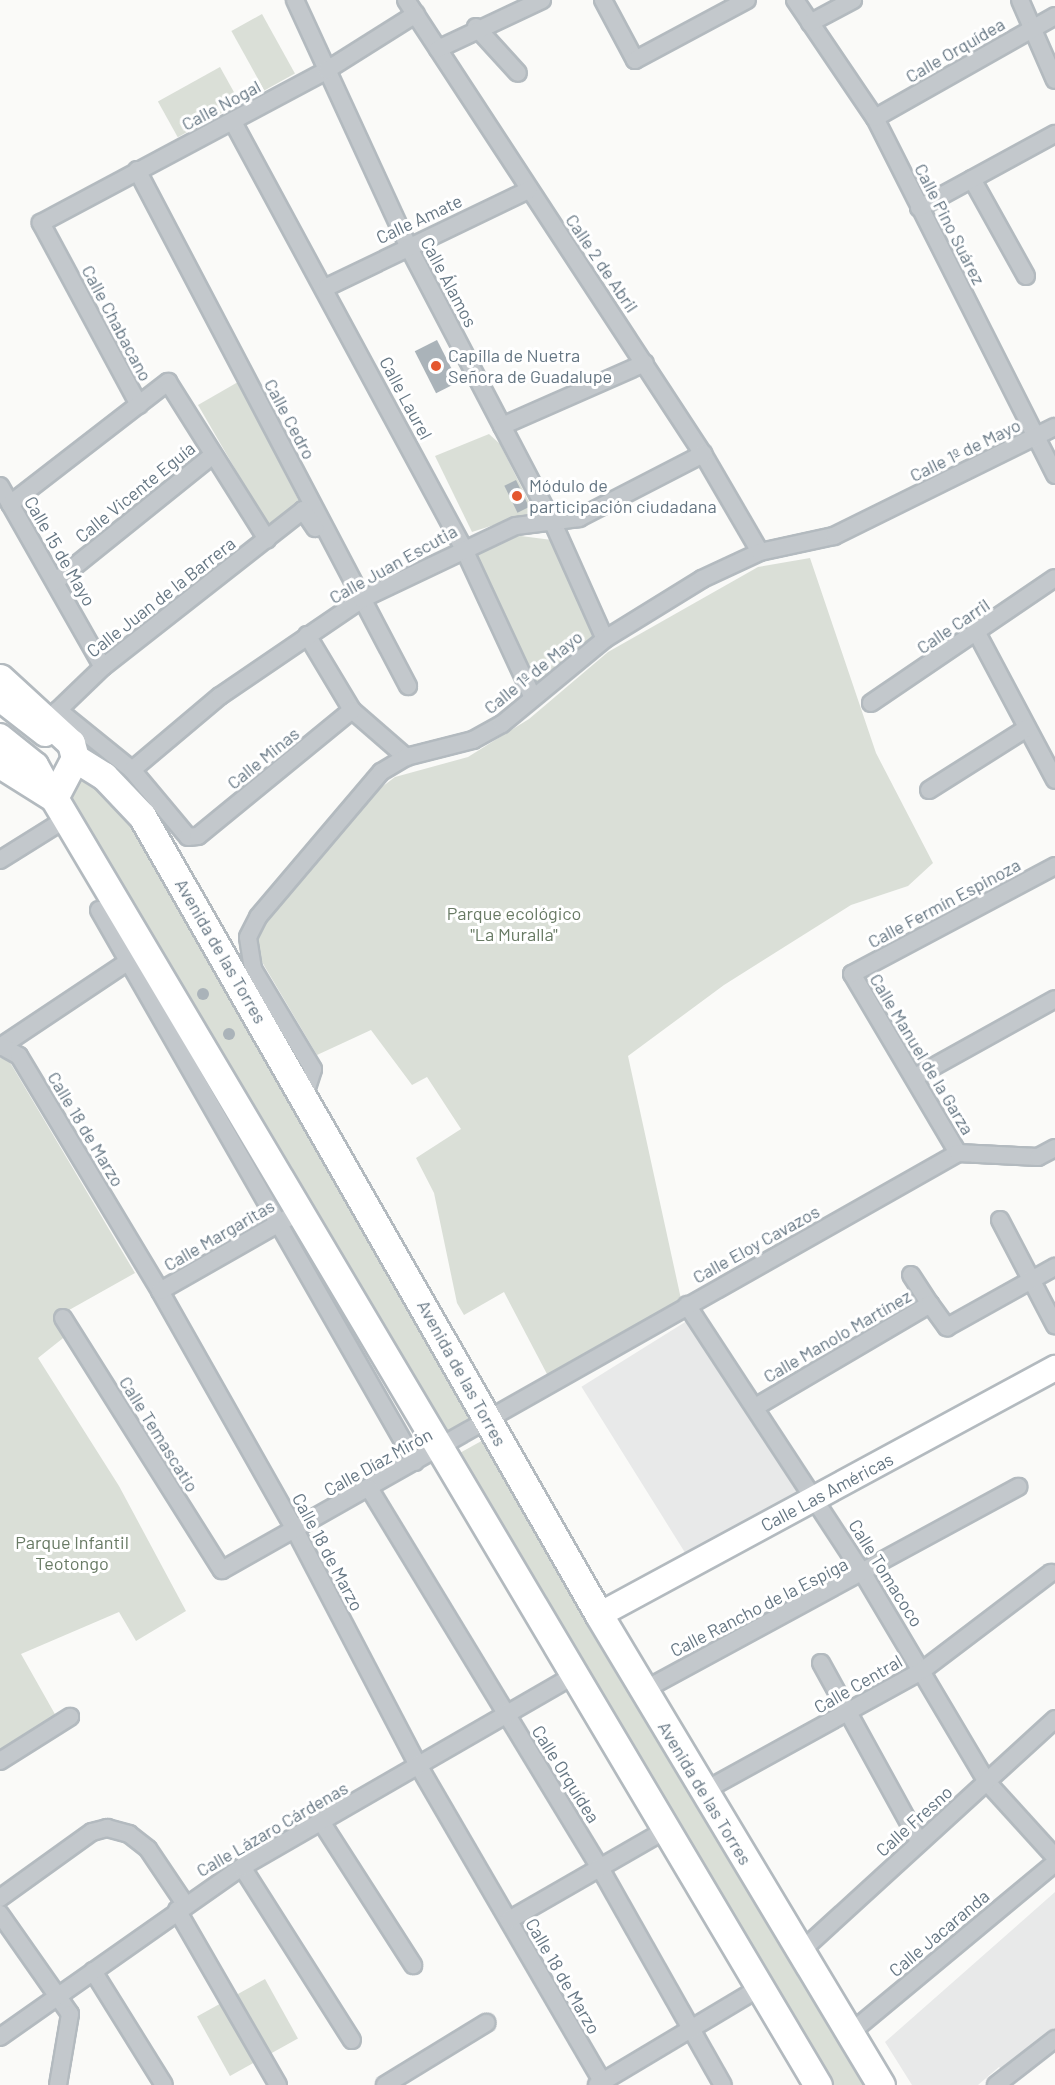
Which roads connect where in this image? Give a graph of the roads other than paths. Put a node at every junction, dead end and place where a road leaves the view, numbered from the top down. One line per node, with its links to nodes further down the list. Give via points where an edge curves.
1 (296, 0): 16 (street, Calle Álamos)
2 (406, 0): 10 (street, Calle 2 de Abril)
3 (542, 0): 9 (street)
4 (603, 0): 5 (street, via 635,60)
5 (747, 0)
6 (795, 0): 12 (street, Calle Pino Suárez)
7 (854, 0): 12 (street)
8 (1020, 0): 14 (street)
9 (519, 4): 13 (street)
10 (416, 14): 15 (street, Calle 2 de Abril); 16 (street, Calle Nogal)
11 (1055, 16): 14 (street, Calle Orquídea)
12 (810, 23): 19 (street, Calle Pino Suárez)
13 (476, 27): 15 (street); 17 (street)
14 (1033, 29): 18 (street); 19 (street, Calle Orquídea)
15 (438, 49): 24 (street, Calle 2 de Abril)
16 (327, 70): 20 (street, Calle Nogal); 27 (street, Calle Álamos)
17 (518, 73)
18 (1055, 80)
19 (875, 118): 25 (street, Calle Pino Suárez)
20 (233, 122): 22 (street, Calle Nogal); 29 (street, Calle Laurel)
21 (1055, 134): 23 (street)
22 (137, 170): 26 (street, Calle Nogal); 44 (street, Calle Cedro)
23 (972, 179): 25 (street); 28 (street)
24 (530, 190): 27 (street, Calle Amate); 30 (street, Calle 2 de Abril)
25 (919, 208): 34 (street, Calle Pino Suárez)
26 (41, 223): 31 (street, Calle Chabacano)
27 (407, 244): 29 (street, Calle Amate); 32 (street, Calle Álamos)
28 (1026, 276)
29 (327, 287): 42 (street, Calle Laurel)
30 (645, 363): 32 (street); 35 (street, Calle 2 de Abril)
31 (139, 405): 36 (street, Calle Chabacano, via 168,382); 39 (street)
32 (502, 426): 40 (street, Calle Álamos)
33 (1055, 427): 34 (street, Calle 1º de Mayo)
34 (1036, 437): 37 (street, Calle Pino Suárez); 43 (street, Calle 1º de Mayo, via 834,536)
35 (703, 453): 40 (street, Calle Juan Escutia, via 579,518); 43 (street, Calle 2 de Abril)
36 (213, 455): 41 (street, Calle Chabacano); 46 (street, Calle Vicente Eguía)
37 (1055, 475)
38 (0, 486): 39 (street, Calle 15 de Mayo)
39 (10, 504): 46 (street, Calle 15 de Mayo)
40 (553, 524): 42 (street, Calle Juan Escutia, via 516,526); 50 (street, Calle Álamos)
41 (267, 539): 44 (street, Calle Juan de la Barrera, via 303,510); 51 (street, Calle Juan de la Barrera)
42 (463, 547): 47 (street, Calle Juan Escutia); 54 (street, Calle Laurel)
43 (760, 552): 50 (street, Calle 1º de Mayo, via 648,610)
44 (339, 555): 47 (street, Calle Cedro)
45 (1055, 578): 48 (street, Calle Carril)
46 (55, 582): 51 (street, Calle 15 de Mayo)
47 (362, 599): 49 (street, Calle Juan Escutia); 53 (street, Calle Cedro)
48 (978, 635): 56 (street, Calle Carril); 59 (street)
49 (307, 636): 57 (street); 64 (street, Calle Juan Escutia, via 220,696)
50 (605, 639): 54 (street, Calle 1º de Mayo)
51 (103, 667): 58 (street, Calle Juan de la Barrera)
52 (0, 678): 58 (main road)
53 (408, 686)
54 (533, 698): 61 (street, Calle 1º de Mayo, via 473,740)
55 (0, 699): 62 (street, Avenida de las Torres)
56 (871, 703)
57 (352, 710): 61 (street); 64 (street, Calle Minas, via 198,836 179,830)
58 (54, 714): 62 (main road); 64 (street)
59 (1027, 728): 65 (street); 66 (street)
60 (0, 736): 67 (street, via 36,765)
61 (406, 757): 76 (street, Calle 1º de Mayo, via 381,772 258,917 248,937 253,969 314,1069)
62 (75, 758): 67 (main road); 76 (main road, Avenida de las Torres, via 104,776 142,816)
63 (0, 764): 67 (main road)
64 (132, 770)
65 (1055, 780)
66 (929, 790)
67 (59, 809): 68 (street); 79 (main road)
68 (0, 860)
69 (1055, 867): 72 (street, Calle Fermín Espinoza)
70 (99, 910): 71 (street)
71 (126, 963): 74 (street); 79 (street)
72 (852, 974): 75 (street, Calle Manuel de la Garza)
73 (1055, 999): 75 (street)
74 (2, 1047): 84 (street, Calle 18 de Marzo, via 19,1056)
75 (915, 1077): 78 (street, Calle Manuel de la Garza)
76 (305, 1094): 91 (main road, Avenida de las Torres)
77 (1055, 1148): 78 (street, via 1038,1157)
78 (958, 1153): 86 (street, Calle Eloy Cavazos)
79 (286, 1219): 84 (street, Calle Margaritas); 92 (main road)
80 (1000, 1220): 83 (street)
81 (1055, 1267): 83 (street, Calle Manolo Martínez)
82 (911, 1275): 85 (street)
83 (1033, 1279): 85 (street, Calle Manolo Martínez, via 947,1327); 88 (street)
84 (160, 1291): 96 (street, Calle 18 de Marzo)
85 (930, 1304): 90 (street, Calle Manolo Martínez)
86 (687, 1305): 90 (street, Calle Tomacoco); 91 (street, Calle Eloy Cavazos)
87 (63, 1318): 97 (street, Calle Temascatio)
88 (1055, 1325)
89 (1055, 1368): 95 (street, Calle Las Américas)
90 (757, 1406): 95 (street, Calle Tomacoco)
91 (490, 1422): 92 (street, Calle Díaz Mirón); 100 (main road, Avenida de las Torres)
92 (427, 1457): 94 (street, Calle Díaz Mirón); 103 (main road)
93 (1018, 1487): 99 (street, Calle Rancho de la Espiga)
94 (369, 1488): 96 (street, Calle Díaz Mirón); 106 (street, Calle Orquídea)
95 (815, 1499): 99 (street, Calle Tomacoco); 100 (street, Calle Las Américas)
96 (295, 1530): 97 (street, Calle Díaz Mirón); 110 (street, Calle 18 de Marzo)
97 (222, 1570)
98 (1051, 1574): 102 (street, Calle Central)
99 (864, 1575): 102 (street, Calle Tomacoco); 104 (street, Calle Rancho de la Espiga)
100 (599, 1615): 104 (main road, Avenida de las Torres)
101 (821, 1663): 105 (street)
102 (923, 1670): 105 (street, Calle Central); 111 (street, Calle Tomacoco)
103 (576, 1674): 106 (street, Calle Lázaro Cárdenas); 114 (main road)
104 (644, 1690): 112 (main road, Avenida de las Torres)
105 (849, 1713): 112 (street, Calle Central); 115 (street)
106 (506, 1715): 110 (street, Calle Lázaro Cárdenas); 119 (street, Calle Orquídea)
107 (70, 1717): 109 (street)
108 (1055, 1719): 111 (street, Calle Fresno)
109 (0, 1761)
110 (418, 1765): 113 (street, Calle Lázaro Cárdenas); 123 (street, Calle 18 de Marzo)
111 (987, 1782): 115 (street, Calle Fresno); 116 (street, Calle Tomacoco)
112 (704, 1791): 124 (main road, Avenida de las Torres)
113 (322, 1824): 118 (street, Calle Lázaro Cárdenas); 125 (street)
114 (667, 1828): 119 (street); 127 (main road)
115 (920, 1841): 124 (street, Calle Fresno)
116 (1055, 1857)
117 (1055, 1863): 131 (street, Calle Jacaranda)
118 (242, 1867): 121 (street, Calle Lázaro Cárdenas); 134 (street)
119 (600, 1868): 123 (street); 130 (street, Calle Orquídea)
120 (0, 1898): 121 (street, via 92,1832 107,1828 129,1834 148,1849)
121 (181, 1907): 126 (street, Calle Lázaro Cárdenas); 138 (street, via 214,1976)
122 (0, 1914): 128 (street)
123 (509, 1920): 135 (street, Calle 18 de Marzo)
124 (799, 1953): 131 (main road, Avenida de las Torres)
125 (413, 1965)
126 (93, 1971): 128 (street, Calle Lázaro Cárdenas); 137 (street)
127 (761, 1987): 130 (street); 141 (main road)
128 (56, 1996): 132 (street, Calle Lázaro Cárdenas); 136 (street, via 70,2014)
129 (486, 2023): 139 (street)
130 (692, 2030): 135 (street); 140 (street, Calle Orquídea)
131 (849, 2034): 142 (main road, Avenida de las Torres)
132 (0, 2037)
133 (1055, 2038): 143 (street)
134 (352, 2040)
135 (601, 2084)
136 (58, 2085)
137 (164, 2085)
138 (278, 2085)
139 (385, 2085)
140 (723, 2085)
141 (818, 2085)
142 (881, 2085)
143 (996, 2085)

